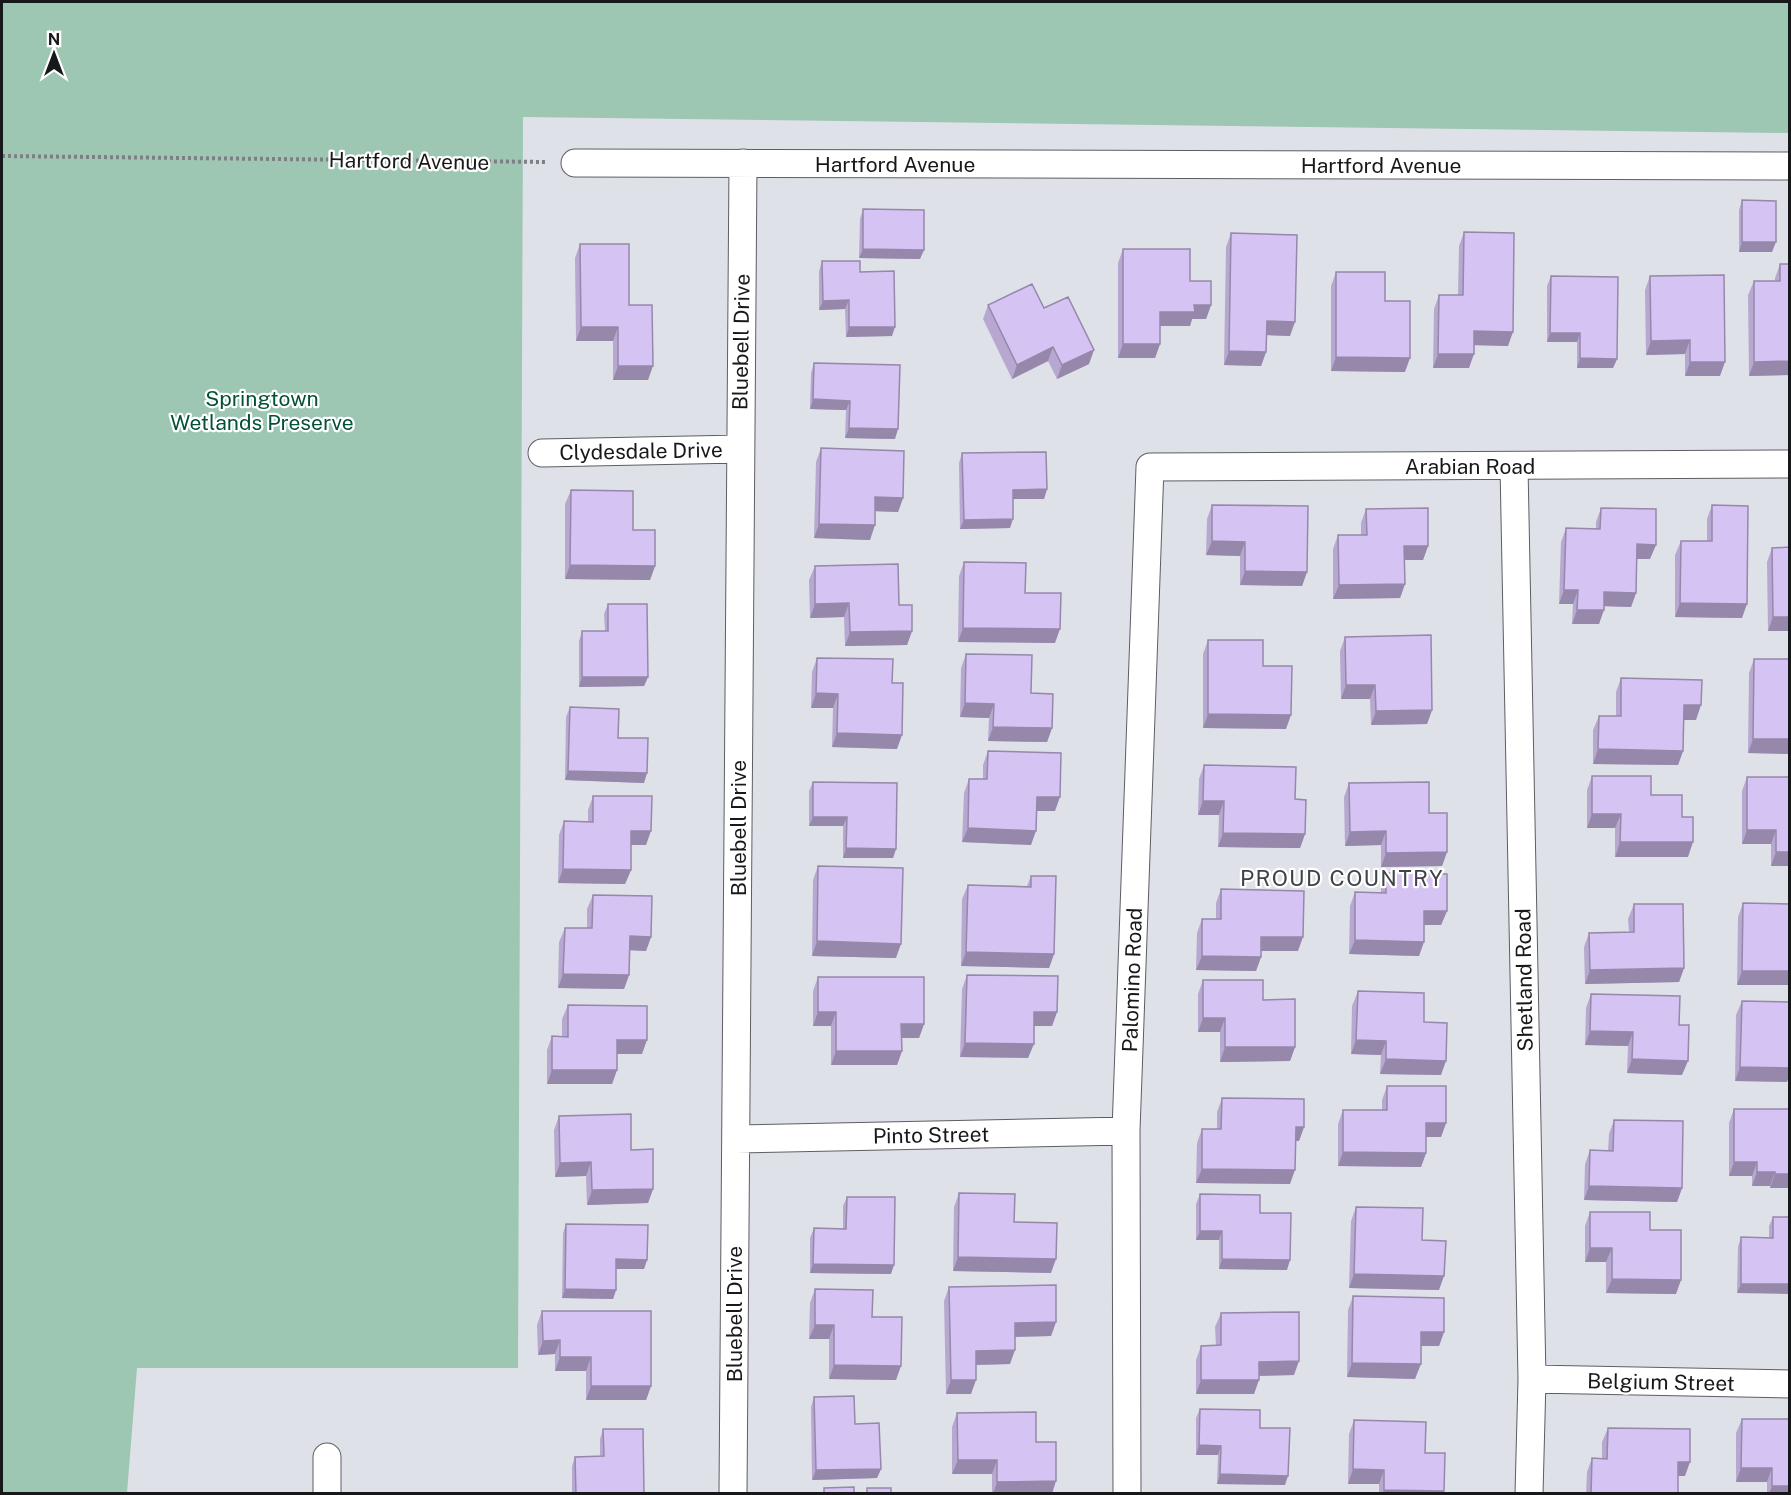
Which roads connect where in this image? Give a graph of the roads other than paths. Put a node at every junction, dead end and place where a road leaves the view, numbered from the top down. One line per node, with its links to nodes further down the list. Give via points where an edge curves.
1 (575, 163): 2 (street, Hartford Avenue)
2 (743, 163): 3 (street, Hartford Avenue); 4 (street, Bluebell Drive)
3 (1790, 166)
4 (740, 449): 5 (street, Clydesdale Drive); 10 (street, Bluebell Drive)
5 (542, 453)
6 (1790, 464): 7 (street, Arabian Road)
7 (1514, 466): 8 (street, Arabian Road); 11 (street, Shetland Road)
8 (1150, 467): 9 (street, Palomino Road)
9 (1126, 1131): 10 (street, Pinto Street); 16 (street, Palomino Road)
10 (736, 1139): 15 (street, Bluebell Drive)
11 (1532, 1379): 12 (street, Belgium Street); 17 (street, Shetland Road)
12 (1790, 1384)
13 (327, 1457): 14 (street)
14 (327, 1494)
15 (733, 1494)
16 (1127, 1494)
17 (1530, 1494)

